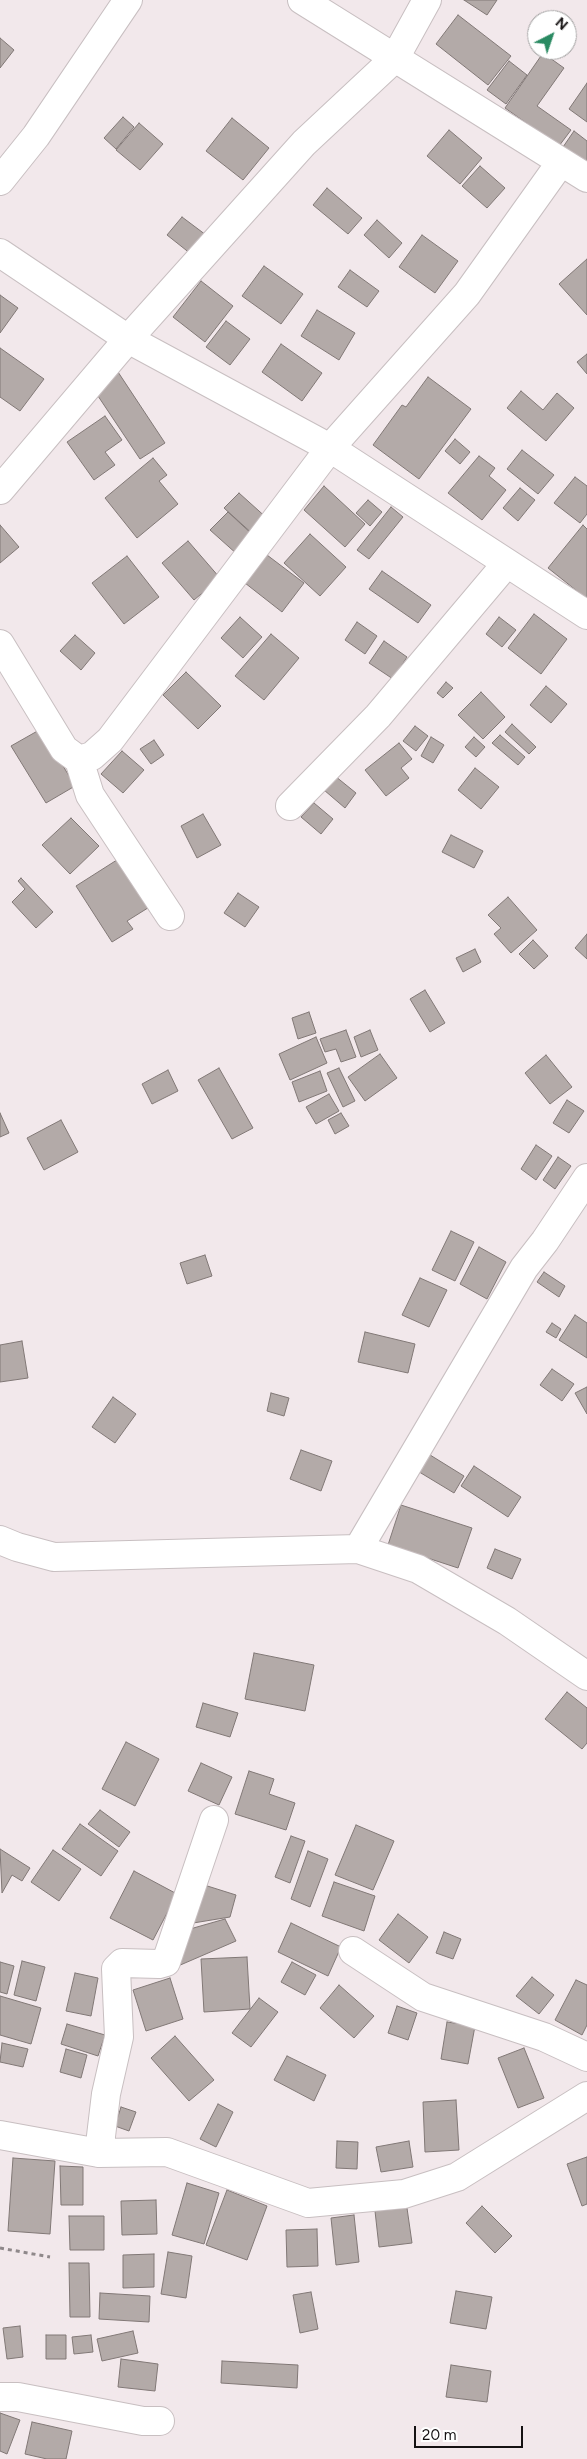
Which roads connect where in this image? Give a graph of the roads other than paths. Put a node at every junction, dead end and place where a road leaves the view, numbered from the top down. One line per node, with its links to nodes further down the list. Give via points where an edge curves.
1 (128, 0): 7 (street, via 36,136)
2 (302, 0): 4 (street)
3 (427, 0): 4 (street)
4 (395, 58): 5 (street); 9 (street, via 304,143)
5 (561, 162): 6 (street); 10 (street, via 467,294)
6 (587, 178)
7 (0, 181)
8 (0, 253): 9 (street)
9 (128, 339): 10 (street); 11 (street)
10 (330, 448): 12 (street); 15 (street, via 110,740 92,756)
11 (0, 490)
12 (507, 563): 13 (street); 16 (street, via 378,716)
13 (587, 615)
14 (0, 644): 15 (street, via 64,750)
15 (78, 760): 17 (street, via 90,795)
16 (290, 806)
17 (170, 916)
18 (587, 1178): 20 (street, via 524,1268)
19 (0, 1540): 20 (street, via 54,1557)
20 (358, 1549): 21 (street, via 418,1569 507,1621)
21 (587, 1676)
22 (214, 1820): 27 (street, via 166,1962 122,1963 116,1969 119,2037 106,2094)
23 (352, 1951): 24 (street, via 423,1996 544,2037)
24 (587, 2057)
25 (587, 2096): 27 (street, via 456,2177 404,2194 308,2202 168,2152)
26 (0, 2135): 27 (street)
27 (99, 2153)
28 (0, 2397): 29 (street, via 18,2397 134,2420)
29 (160, 2421)

